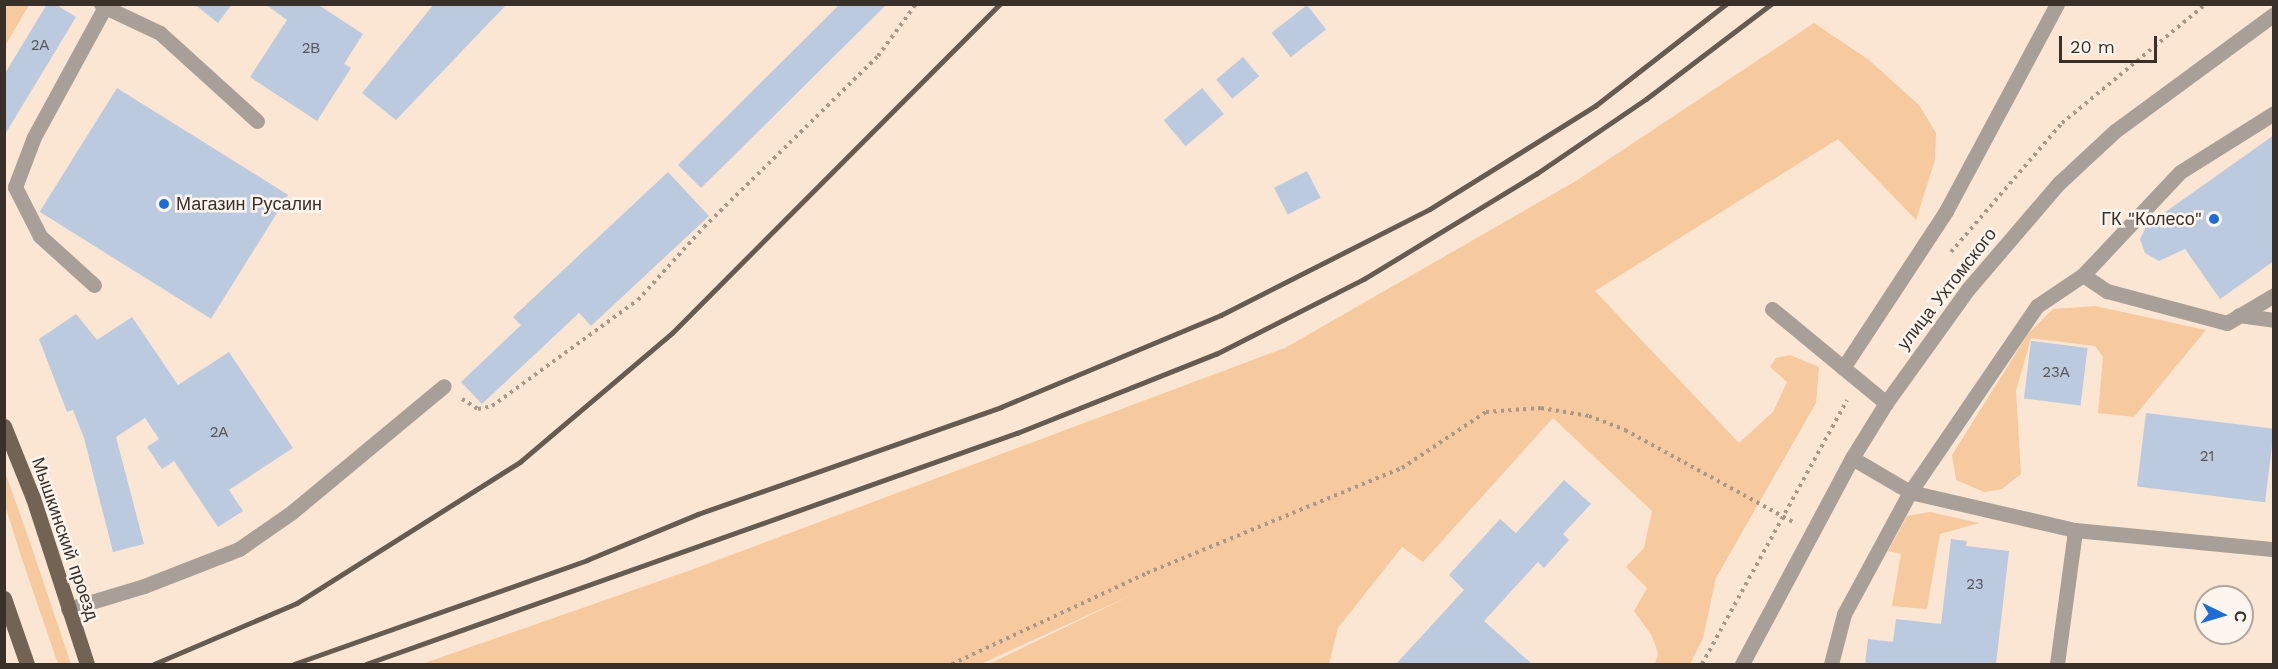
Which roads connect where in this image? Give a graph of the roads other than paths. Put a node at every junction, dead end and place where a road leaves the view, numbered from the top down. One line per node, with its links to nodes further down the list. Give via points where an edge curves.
1 (2057, 4): 12 (street, via 1946,212)
2 (103, 6): 5 (street, via 160,33); 7 (street, via 34,137 15,187 40,236)
3 (2274, 15): 14 (street, улица Ухтомского, via 2167,89 2059,183 1968,289)
4 (2274, 113): 6 (street, via 2180,172)
5 (256, 121)
6 (2083, 275): 10 (street, via 2107,291 2227,323); 17 (street, via 2037,306)
7 (94, 285)
8 (2274, 295): 10 (street)
9 (1772, 309): 12 (street)
10 (2240, 315): 11 (street)
11 (2274, 320)
12 (1843, 368): 14 (street)
13 (444, 386): 21 (street, via 292,512 239,549 144,586)
14 (1886, 403): 16 (street, улица Ухтомского)
15 (4, 426): 21 (main road, Мышкинский проезд, via 33,498)
16 (1852, 458): 17 (street); 24 (street, улица Ухтомского)
17 (1910, 492): 18 (street); 25 (street, via 1844,614)
18 (2075, 530): 19 (street); 26 (street)
19 (2274, 549)
20 (4, 598): 22 (main road)
21 (68, 609): 23 (main road, Мышкинский проезд)
22 (27, 664)
23 (87, 664)
24 (1743, 664)
25 (1831, 664)
26 (2057, 664)

